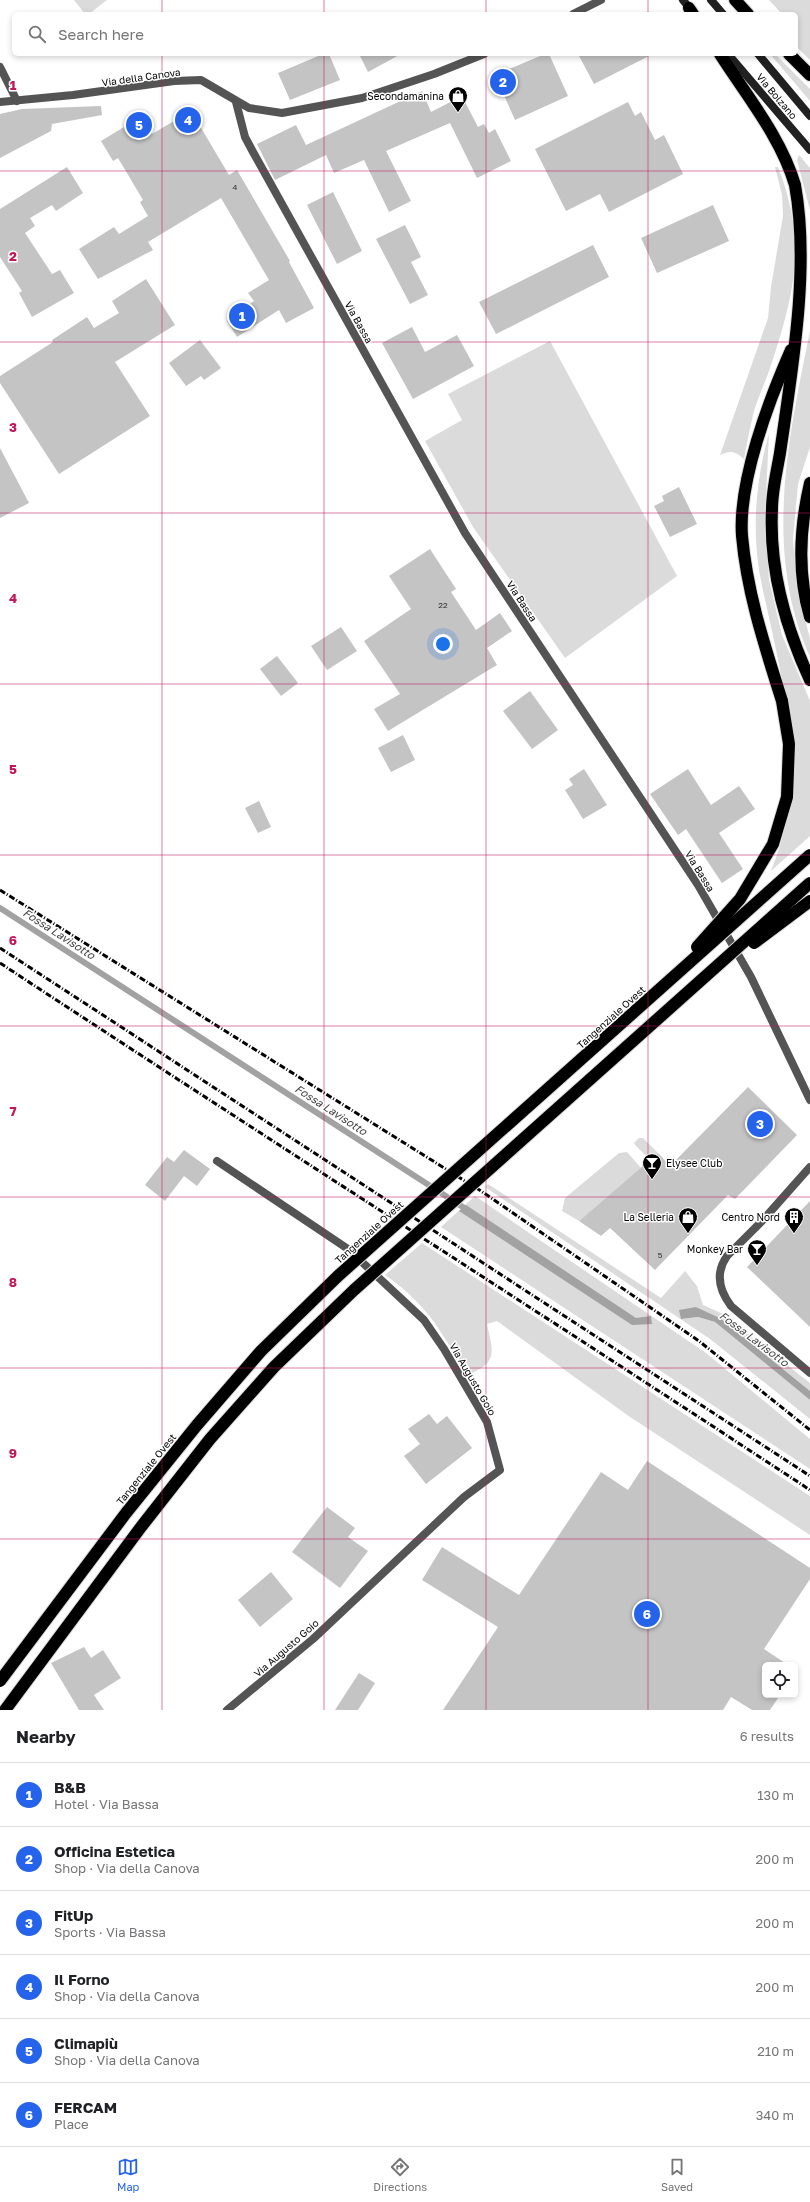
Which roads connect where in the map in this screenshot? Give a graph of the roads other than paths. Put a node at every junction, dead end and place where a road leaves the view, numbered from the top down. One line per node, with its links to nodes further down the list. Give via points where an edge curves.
1 (601, 0): 4 (street)
2 (711, 0): 5 (main road)
3 (735, 0): 6 (highway)
4 (577, 12)
5 (721, 12)
6 (746, 12)
7 (479, 56): 16 (street, Via della Canova, via 390,90 331,105 282,113 249,108)
8 (721, 56): 19 (highway, via 764,122 787,163 794,184 804,238)
9 (730, 56): 18 (main road, Via Bolzano)
10 (760, 56): 17 (main road, Via Bolzano)
11 (791, 56): 13 (highway)
12 (0, 67): 14 (street)
13 (810, 75)
14 (17, 101): 15 (street, Via della Canova); 16 (street, Via della Canova, via 121,90 174,81 201,80)
15 (0, 102)
16 (236, 102): 28 (street, Via Bassa, via 245,137 465,532 698,885 751,977)
17 (810, 116)
18 (810, 150)
19 (798, 335): 22 (highway, via 772,508 772,531 774,570 784,611 796,649); 26 (highway, bridge, via 775,386 761,428 745,491 742,535 752,604 782,701 789,744 787,797 773,844 740,899)
20 (810, 483): 21 (highway, via 802,528 804,589)
21 (810, 617)
22 (810, 680)
23 (810, 855): 26 (highway, Tangenziale Ovest, bridge)
24 (810, 883): 27 (highway, bridge)
25 (810, 901): 27 (highway, bridge)
26 (658, 991): 32 (highway, Tangenziale Ovest, bridge, via 338,1276 261,1351 126,1513)
27 (684, 996): 33 (highway, bridge, via 354,1290 274,1368 210,1439 145,1521)
28 (810, 1100)
29 (217, 1161): 34 (street, Via Augusto Goio, via 348,1249 424,1320 487,1422 500,1470 464,1497 313,1639)
30 (810, 1167): 31 (street, via 727,1256 722,1263 719,1277 724,1295 731,1306)
31 (810, 1373)
32 (0, 1681)
33 (5, 1710)
34 (227, 1710)

